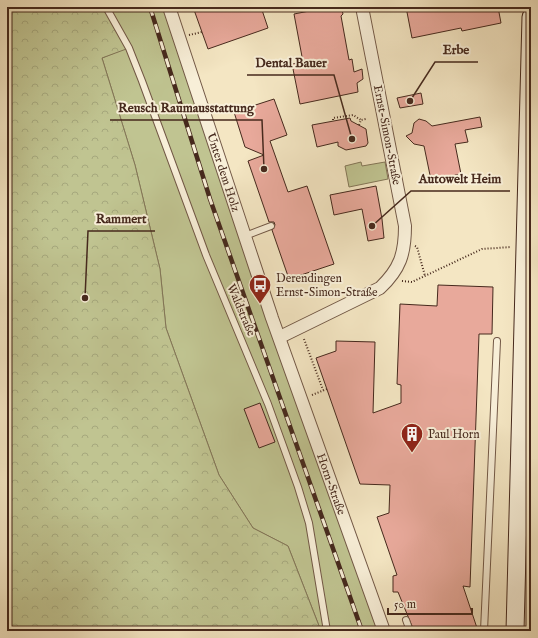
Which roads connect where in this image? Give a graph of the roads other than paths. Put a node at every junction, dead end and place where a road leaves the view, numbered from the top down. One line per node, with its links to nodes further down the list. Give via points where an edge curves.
1 (106, 7): 11 (lane, Waldstraße, via 129,48 206,255 268,404 298,487 309,524)
2 (169, 7): 6 (street, Unter dem Holz)
3 (362, 7): 7 (street, Ernst-Simon-Straße, via 405,226 405,244 401,261 380,288)
4 (531, 17): 8 (street)
5 (271, 226): 6 (lane)
6 (245, 236): 7 (street, Unter dem Holz)
7 (280, 337): 12 (street, Horn-Straße)
8 (527, 337): 15 (street)
9 (497, 341): 14 (lane)
10 (406, 620): 13 (lane)
11 (327, 631)
12 (384, 631)
13 (410, 631)
14 (484, 631)
15 (515, 631)

